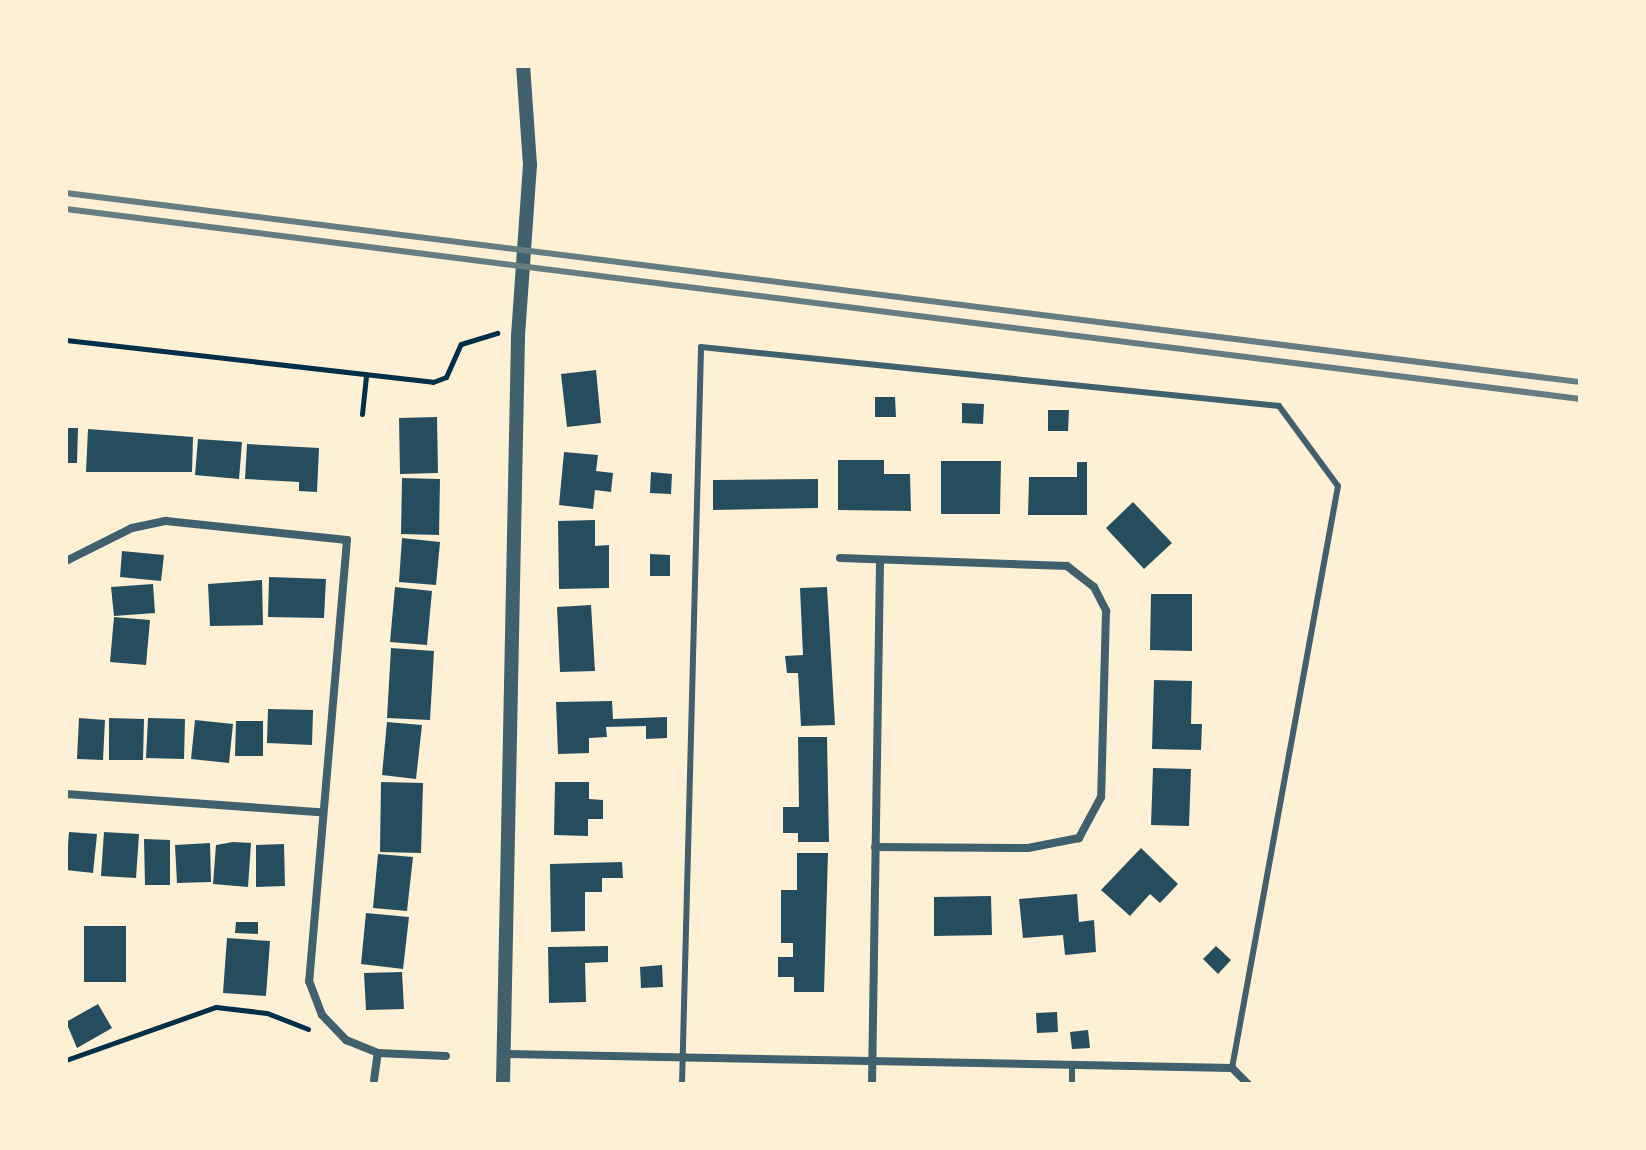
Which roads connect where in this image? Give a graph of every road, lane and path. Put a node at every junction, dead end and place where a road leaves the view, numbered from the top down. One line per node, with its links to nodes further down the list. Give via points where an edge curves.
1 (523, 66): 2 (street, via 527,196)
2 (518, 335): 4 (path, via 491,332 461,344 446,377 433,382); 14 (street)
3 (66, 340): 4 (path)
4 (366, 375): 5 (path)
5 (362, 414)
6 (840, 558): 8 (street)
7 (66, 561): 10 (street, via 132,528 166,521 347,540 332,778)
8 (880, 562): 11 (street); 11 (street, via 1067,566 1094,587 1106,611 1101,797 1079,838 1028,848)
9 (66, 794): 10 (street)
10 (320, 812): 12 (street, via 309,981)
11 (875, 847): 18 (street)
12 (333, 1029): 13 (street); 17 (path, via 216,1007)
13 (378, 1053): 15 (street); 21 (street)
14 (504, 1054): 16 (street); 22 (street)
15 (446, 1056)
16 (685, 1059): 18 (street); 20 (lane, via 701,347 1279,406 1338,486); 23 (lane)
17 (66, 1060)
18 (873, 1064): 19 (street); 24 (street)
19 (1072, 1066): 20 (street); 25 (lane)
20 (1232, 1068): 26 (street)
21 (374, 1080)
22 (503, 1084)
23 (682, 1084)
24 (872, 1084)
25 (1072, 1084)
26 (1248, 1084)

